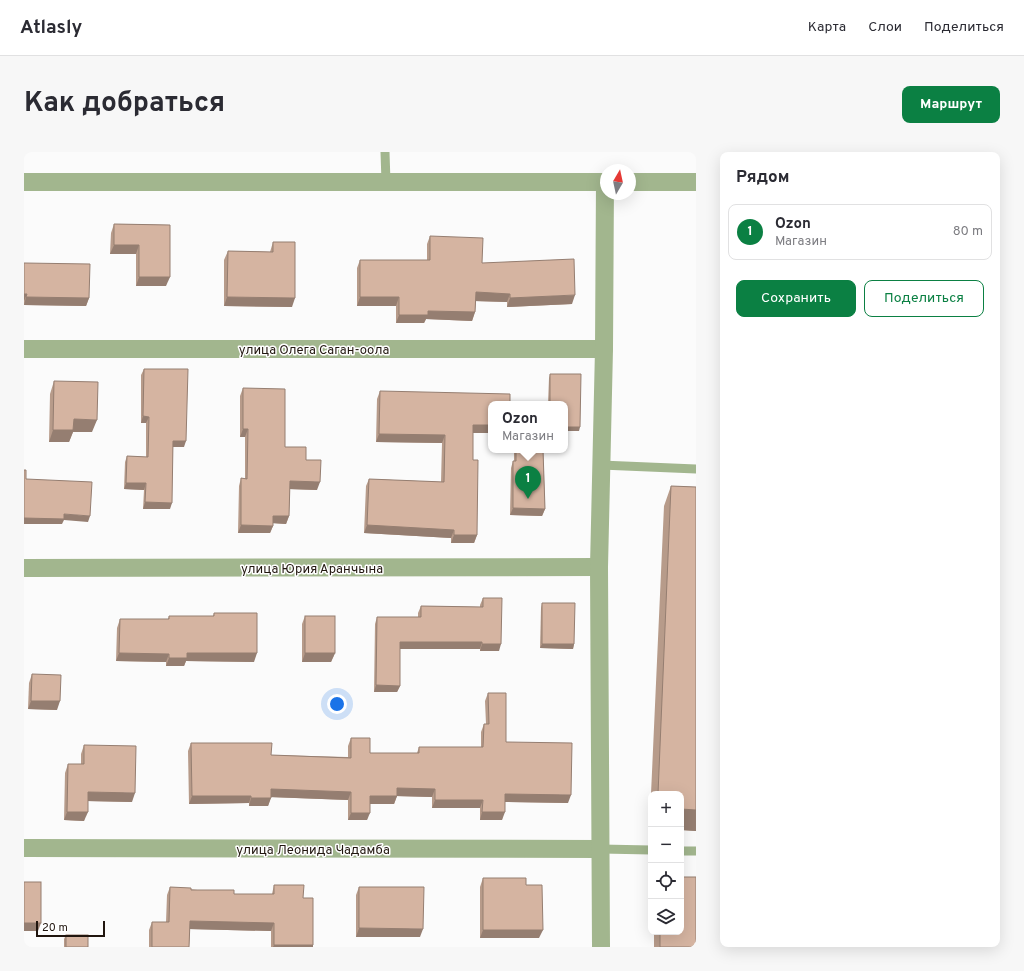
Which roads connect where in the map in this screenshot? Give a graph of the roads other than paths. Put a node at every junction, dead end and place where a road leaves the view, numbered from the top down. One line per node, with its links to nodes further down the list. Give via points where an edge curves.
1 (386, 152): 3 (lane)
2 (24, 182): 3 (street)
3 (386, 182): 4 (street)
4 (600, 182)
5 (636, 182): 6 (street)
6 (696, 182)
7 (606, 200): 9 (street)
8 (24, 349): 9 (street, улица Олега Саган-оола)
9 (604, 349): 10 (street)
10 (601, 465): 11 (lane); 12 (street)
11 (696, 469)
12 (599, 567): 13 (street, улица Юрия Аранчына); 15 (street)
13 (24, 568)
14 (24, 848): 15 (street, улица Леонида Чадамба)
15 (601, 849): 16 (lane); 19 (street)
16 (648, 850)
17 (684, 851): 18 (lane)
18 (696, 851)
19 (601, 947)

